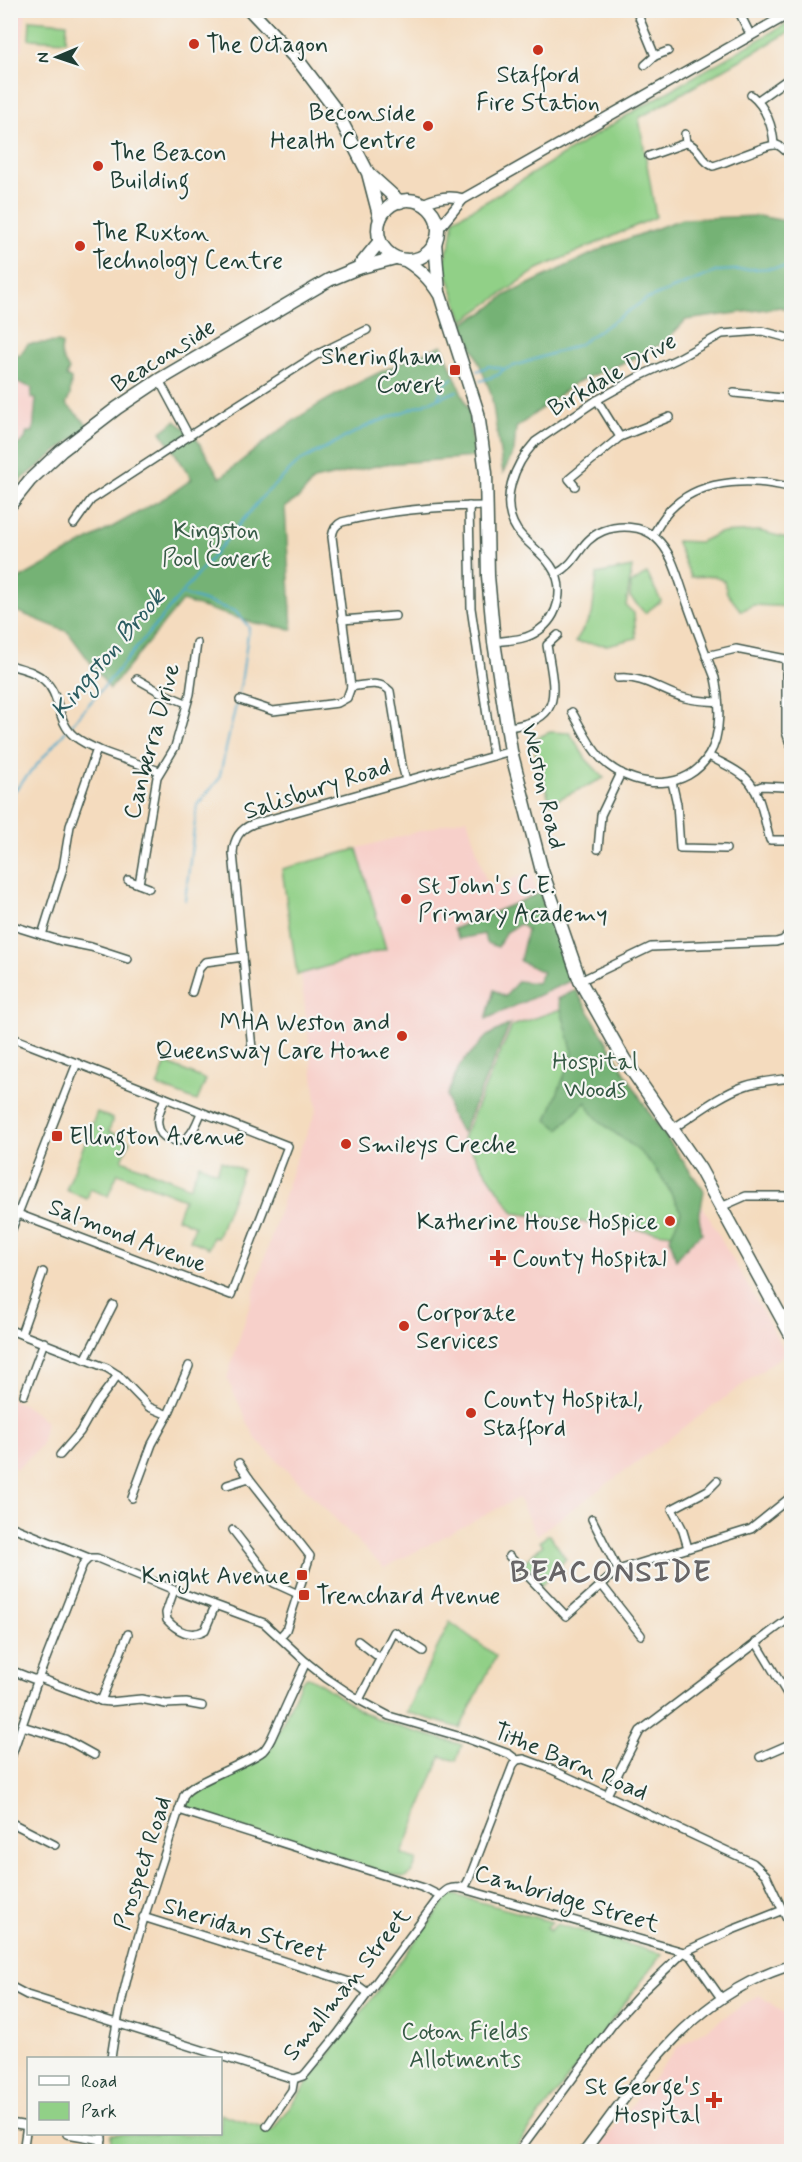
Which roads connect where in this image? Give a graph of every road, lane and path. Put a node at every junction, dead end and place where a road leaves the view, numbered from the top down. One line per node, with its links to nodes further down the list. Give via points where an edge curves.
1 (250, 10): 15 (highway, via 324,93)
2 (636, 10): 7 (street)
3 (738, 10): 5 (street)
4 (792, 12): 5 (street)
5 (751, 36): 16 (street)
6 (668, 51): 7 (street)
7 (656, 56): 8 (street)
8 (645, 65)
9 (792, 76): 12 (street, via 754,98 771,125)
10 (685, 134): 11 (street)
11 (686, 143): 12 (street, via 697,148 702,159 713,166); 13 (street)
12 (774, 145): 14 (street)
13 (649, 156)
14 (792, 157)
15 (368, 173): 17 (highway); 19 (highway)
16 (463, 199): 18 (street); 20 (street)
17 (400, 202): 18 (highway); 19 (highway, via 387,209)
18 (423, 204): 20 (highway)
19 (381, 219): 21 (highway)
20 (439, 228): 22 (highway)
21 (380, 242): 23 (highway, via 387,252); 24 (highway, Beaconside)
22 (435, 242): 23 (highway, via 420,258); 25 (highway, Weston Road)
23 (400, 259): 24 (highway, Beaconside); 25 (highway, Weston Road, via 420,269)
24 (358, 268): 28 (highway, Beaconside, via 313,289)
25 (440, 295): 39 (highway, Weston Road, via 478,413)
26 (367, 330): 33 (street, via 318,354)
27 (792, 339): 31 (street, Birkdale Drive, via 762,331 722,334)
28 (159, 380): 33 (street); 37 (highway, Beaconside, via 61,451)
29 (734, 393): 30 (street)
30 (792, 399)
31 (597, 400): 34 (street); 42 (street, Birkdale Drive, via 535,442 511,483 512,522)
32 (670, 417): 34 (street)
33 (189, 436): 40 (street, via 91,500)
34 (620, 437): 35 (street, via 569,479)
35 (575, 486)
36 (792, 488): 41 (street, via 755,481 709,488 673,506)
37 (10, 505)
38 (469, 506): 39 (street); 44 (street, via 394,511 337,524 332,537); 61 (street, Weston Road, via 471,608)
39 (487, 506): 46 (highway, Weston Road)
40 (74, 524)
41 (653, 535): 42 (street, via 625,527 603,531 589,539 570,565); 48 (street, via 675,569)
42 (556, 574): 46 (street, via 560,587 557,605 544,626 531,634)
43 (395, 616): 44 (street)
44 (342, 621): 52 (street)
45 (558, 635): 57 (street, via 547,645 554,689 548,711 533,722)
46 (494, 642): 57 (highway, Weston Road)
47 (197, 644): 55 (street, Canberra Drive)
48 (706, 656): 54 (street, via 715,678); 58 (street, via 736,649 786,659 786,732)
49 (10, 665): 59 (street, via 44,679 54,693 64,723 75,736)
50 (618, 678): 54 (street, via 639,679 685,699)
51 (137, 679): 55 (street)
52 (351, 687): 53 (street, via 347,698 338,704 273,711); 65 (street, via 376,684 390,691)
53 (240, 700)
54 (718, 702): 62 (street, via 716,737)
55 (186, 703): 63 (street, Canberra Drive, via 175,747)
56 (572, 712): 64 (street, via 599,756)
57 (507, 727): 60 (highway, Weston Road)
58 (790, 744)
59 (97, 749): 63 (street); 77 (street, via 70,826 63,868)
60 (511, 751): 61 (street, Salisbury Road); 80 (highway, Weston Road, via 542,871)
61 (494, 756): 65 (street, Salisbury Road)
62 (709, 756): 66 (street, via 689,775); 68 (street, via 737,771)
63 (159, 771): 73 (street, Canberra Drive)
64 (621, 774): 66 (street, via 651,783); 70 (street, via 602,815)
65 (406, 780): 78 (street, Salisbury Road, via 254,824 239,833 233,853)
66 (672, 782): 71 (street, via 680,848)
67 (784, 787): 68 (street)
68 (754, 789): 69 (street, via 770,840)
69 (792, 840)
70 (598, 849)
71 (726, 849)
72 (128, 880): 73 (street)
73 (139, 884): 74 (street)
74 (149, 888)
75 (10, 925): 77 (street)
76 (792, 931): 80 (street, via 776,942 651,947)
77 (42, 935): 79 (street)
78 (243, 957): 81 (street, via 205,962); 83 (street, Salisbury Road)
79 (128, 959)
80 (580, 981): 88 (highway, Weston Road, via 624,1059)
81 (192, 992)
82 (10, 1037): 84 (street)
83 (252, 1049)
84 (77, 1063): 86 (street); 91 (street)
85 (792, 1078): 88 (street, via 746,1086)
86 (165, 1098): 87 (street); 87 (street, via 157,1124 167,1139 184,1141 193,1132)
87 (201, 1113): 91 (street, Salmond Avenue, via 288,1146 231,1295)
88 (672, 1128): 90 (highway, Weston Road)
89 (792, 1196): 90 (street, via 746,1196)
90 (721, 1207): 97 (highway, Weston Road)
91 (14, 1213): 92 (street)
92 (10, 1234)
93 (43, 1272): 96 (street)
94 (113, 1305): 99 (street)
95 (10, 1330): 96 (street)
96 (21, 1334): 98 (street)
97 (792, 1337)
98 (44, 1342): 99 (street); 102 (street)
99 (86, 1358): 101 (street)
100 (189, 1366): 103 (street)
101 (118, 1375): 103 (street, via 149,1407); 104 (street)
102 (24, 1395)
103 (168, 1415): 110 (street, via 152,1444)
104 (60, 1455)
105 (239, 1463): 106 (street)
106 (249, 1478): 108 (street); 120 (street, via 310,1556)
107 (717, 1481): 114 (street, via 672,1509)
108 (227, 1485)
109 (792, 1496): 114 (street, via 751,1529)
110 (132, 1498)
111 (592, 1519): 117 (street)
112 (10, 1526): 116 (street)
113 (233, 1530): 120 (street, via 274,1583)
114 (688, 1548): 117 (street)
115 (508, 1556): 118 (street, via 566,1616)
116 (89, 1558): 119 (street); 132 (street, via 83,1564)
117 (618, 1570): 118 (street)
118 (601, 1584): 124 (street)
119 (174, 1590): 121 (street); 121 (street, via 167,1620 180,1631 194,1634 205,1630)
120 (298, 1594): 125 (street)
121 (215, 1606): 125 (street, via 264,1623)
122 (792, 1616): 127 (street)
123 (128, 1634): 134 (street)
124 (642, 1635)
125 (280, 1637): 130 (street)
126 (358, 1641): 129 (street)
127 (756, 1642): 135 (street); 143 (street, via 640,1731)
128 (423, 1650): 129 (street, via 394,1632)
129 (380, 1658): 133 (street)
130 (306, 1662): 133 (street, Tithe Barn Road); 144 (street, Prospect Road, via 263,1751 187,1790)
131 (10, 1670): 132 (street)
132 (38, 1679): 134 (street); 137 (street)
133 (359, 1700): 142 (street, Tithe Barn Road, via 389,1716 468,1739)
134 (101, 1701): 136 (street, via 141,1699)
135 (792, 1702)
136 (202, 1706)
137 (22, 1726): 139 (street, via 64,1739); 141 (street)
138 (792, 1743): 140 (street)
139 (94, 1755)
140 (760, 1757)
141 (10, 1760)
142 (517, 1760): 143 (street, Tithe Barn Road, via 546,1767); 147 (street, via 469,1879)
143 (608, 1795): 149 (street, Tithe Barn Road, via 760,1867)
144 (179, 1810): 148 (street, Cambridge Street); 151 (street, Prospect Road)
145 (10, 1822): 146 (street)
146 (54, 1845)
147 (460, 1888): 148 (street, Cambridge Street, via 447,1889); 153 (street, Cambridge Street)
148 (440, 1896): 156 (street, Smallman Street)
149 (783, 1910): 150 (street); 152 (street, Tithe Barn Road); 153 (street)
150 (792, 1910)
151 (143, 1917): 156 (street, Sheridan Street, via 356,1984); 158 (street, Prospect Road)
152 (792, 1929)
153 (684, 1952): 157 (street, Cambridge Street, via 692,1957); 169 (street, via 613,2024)
154 (792, 1965): 157 (street, via 758,1977)
155 (10, 1986): 158 (street)
156 (368, 1993): 160 (street, Smallman Street, via 306,2073)
157 (721, 1998): 170 (street, via 683,2028 656,2057)
158 (116, 2023): 159 (street, Prospect Road); 160 (street)
159 (111, 2057)
160 (294, 2079): 163 (street, Smallman Street, via 292,2090)
161 (10, 2122): 162 (street)
162 (27, 2126)
163 (267, 2126)
164 (27, 2131): 167 (street)
165 (84, 2135): 166 (street)
166 (102, 2137): 168 (street)
167 (23, 2151)
168 (101, 2151)
169 (518, 2151)
170 (584, 2151)

